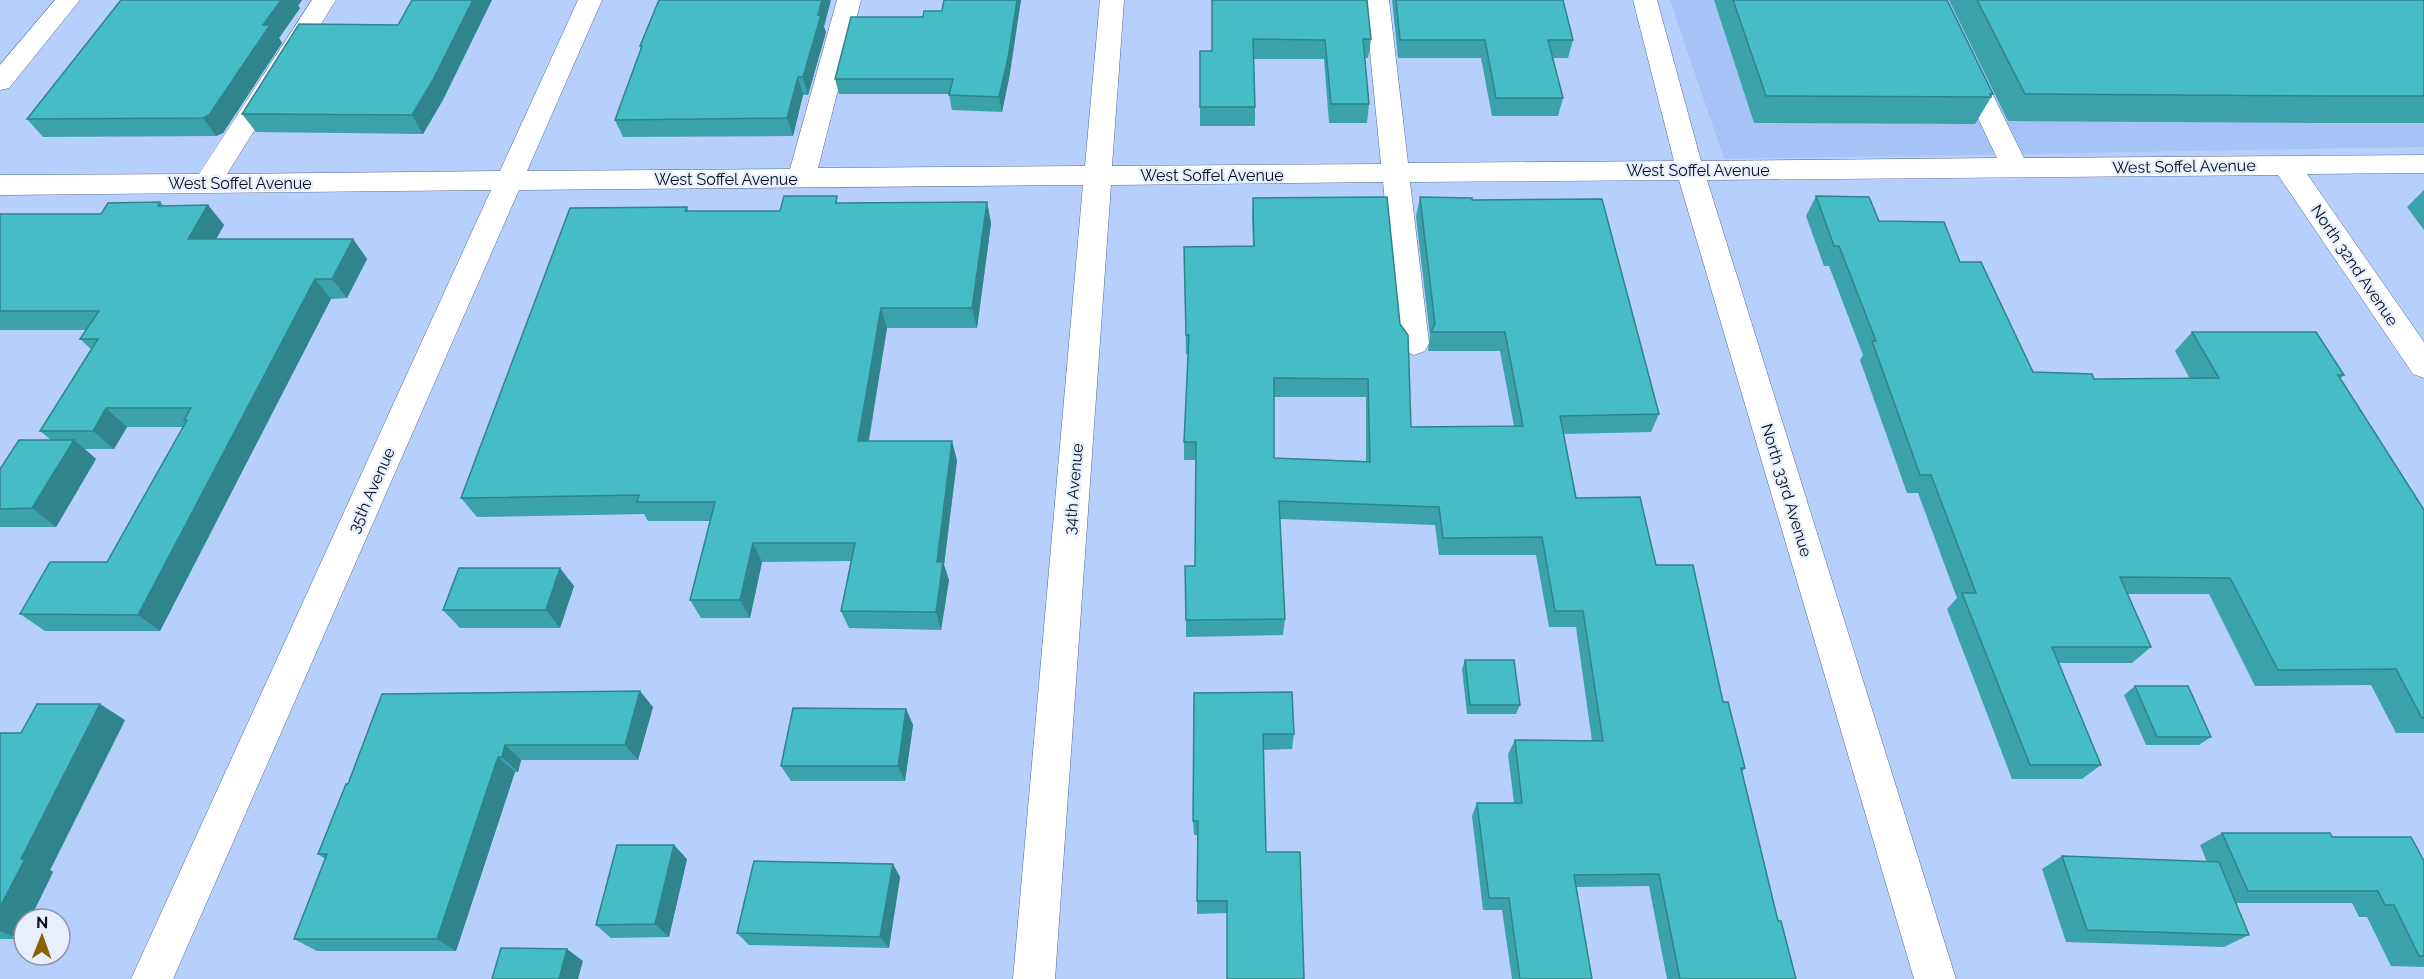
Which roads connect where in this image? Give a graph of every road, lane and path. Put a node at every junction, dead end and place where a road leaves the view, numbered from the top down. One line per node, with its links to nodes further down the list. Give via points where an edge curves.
1 (68, 0): 9 (street)
2 (324, 0): 18 (street)
3 (590, 0): 17 (street, 35th Avenue)
4 (849, 0): 16 (street)
5 (1112, 0): 15 (street, 34th Avenue)
6 (1377, 0): 14 (street)
7 (1645, 0): 13 (street, North 33rd Avenue)
8 (1934, 0): 12 (street)
9 (0, 82)
10 (2424, 164): 11 (street, West Soffel Avenue)
11 (2286, 165): 12 (street, West Soffel Avenue); 21 (street, North 32nd Avenue)
12 (2016, 169): 13 (street, West Soffel Avenue)
13 (1690, 170): 14 (street, West Soffel Avenue); 24 (street, North 33rd Avenue)
14 (1395, 174): 15 (street, West Soffel Avenue); 20 (street)
15 (1098, 176): 16 (street, West Soffel Avenue); 23 (street, 34th Avenue)
16 (801, 179): 17 (street, West Soffel Avenue)
17 (509, 181): 18 (street, West Soffel Avenue); 22 (street, 35th Avenue)
18 (207, 183): 19 (street, West Soffel Avenue)
19 (0, 185)
20 (1414, 343)
21 (2424, 366)
22 (152, 979)
23 (1034, 979)
24 (1935, 979)

